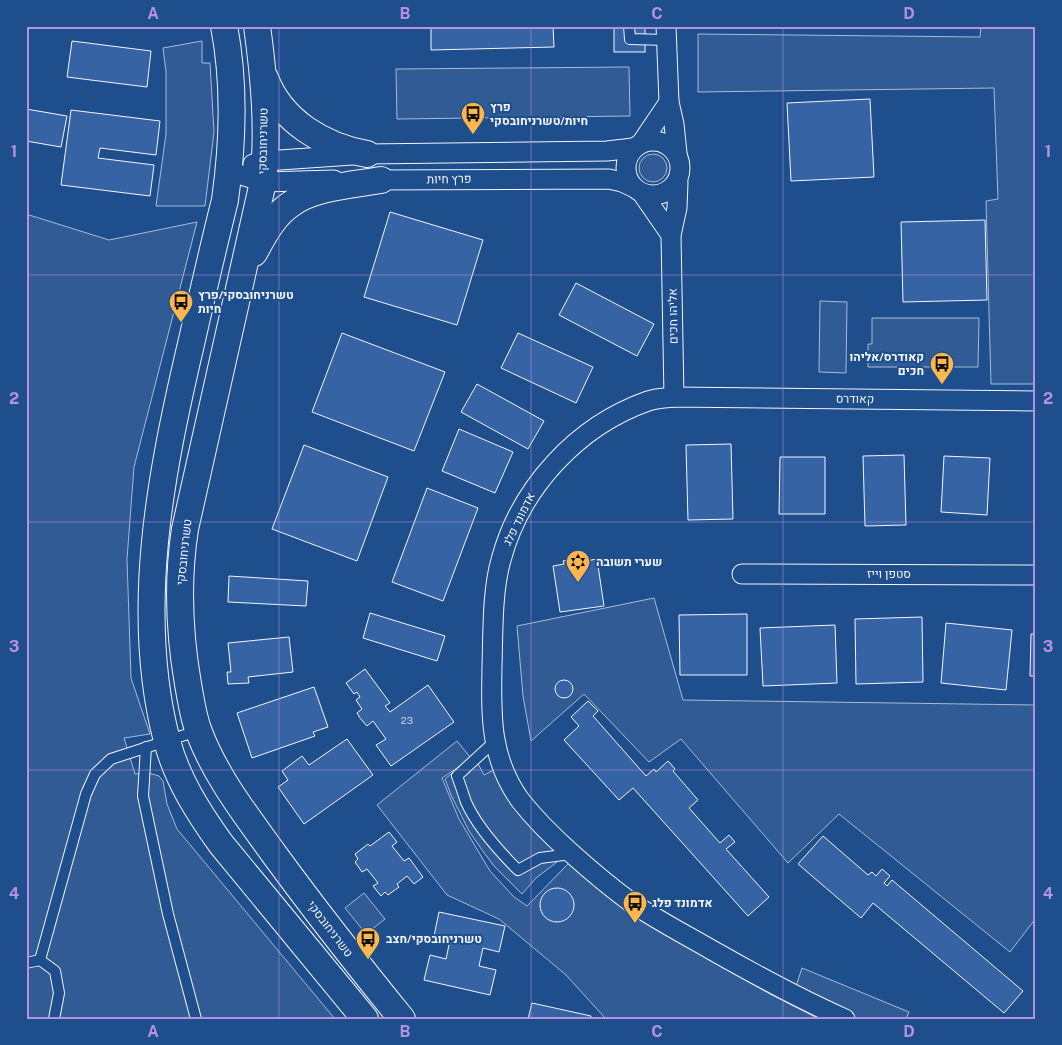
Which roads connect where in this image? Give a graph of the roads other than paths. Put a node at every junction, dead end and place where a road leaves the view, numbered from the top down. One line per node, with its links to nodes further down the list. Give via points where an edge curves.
1 (224, 26): 11 (street, via 231,115)
2 (257, 26): 5 (street, טשרניחובסקי)
3 (629, 26): 4 (lane, via 630,39)
4 (666, 33): 6 (street)
5 (263, 73): 10 (street, via 276,100 305,130 329,143); 12 (street, טשרניחובסקי)
6 (669, 102): 7 (street); 9 (street)
7 (638, 145): 8 (street, via 607,151); 9 (street, via 651,140 662,141); 16 (street, via 627,158 626,168 628,178)
8 (533, 151): 10 (street); 13 (street, via 538,170)
9 (677, 153): 15 (street, via 681,172)
10 (367, 154): 12 (street)
11 (229, 171): 12 (street); 25 (street, via 178,400 156,525 153,572)
12 (264, 172): 14 (street, פרץ חיות); 18 (street, טשרניחובסקי)
13 (549, 178): 14 (street, פרץ חיות); 16 (street, פרץ חיות, via 609,180)
14 (380, 180): 18 (street, via 326,190 291,204 273,222)
15 (678, 182): 16 (street, via 664,193 654,195); 17 (street, אליהו חכים)
16 (638, 190): 17 (street)
17 (671, 235): 19 (street, אליהו חכים)
18 (242, 276): 23 (street, טשרניחובסקי, via 181,551 180,618)
19 (674, 397): 20 (street, קאודרס); 24 (street, אדמונד פלג, via 649,401 593,430 549,468 523,505 500,561 496,585 492,639)
20 (1036, 401)
21 (742, 574): 22 (street, סטפן וייז)
22 (1036, 575)
23 (198, 730): 25 (lane); 32 (street, טשרניחובסקי, via 222,779 251,823)
24 (495, 740): 26 (street, אדמונד פלג, via 498,757 511,786 538,822); 26 (lane, via 457,776 467,803 482,828 518,870 540,858)
25 (156, 744): 27 (lane, via 111,759 94,774); 30 (lane, via 143,796 168,914); 31 (street, via 176,768 204,821 221,844)
26 (572, 854): 33 (street, אדמונד פלג, via 608,885 658,920 774,985)
27 (40, 960): 28 (lane); 29 (lane, via 55,971 59,993)
28 (26, 963)
29 (54, 1019)
30 (196, 1019)
31 (365, 1019)
32 (402, 1019)
33 (845, 1019)

